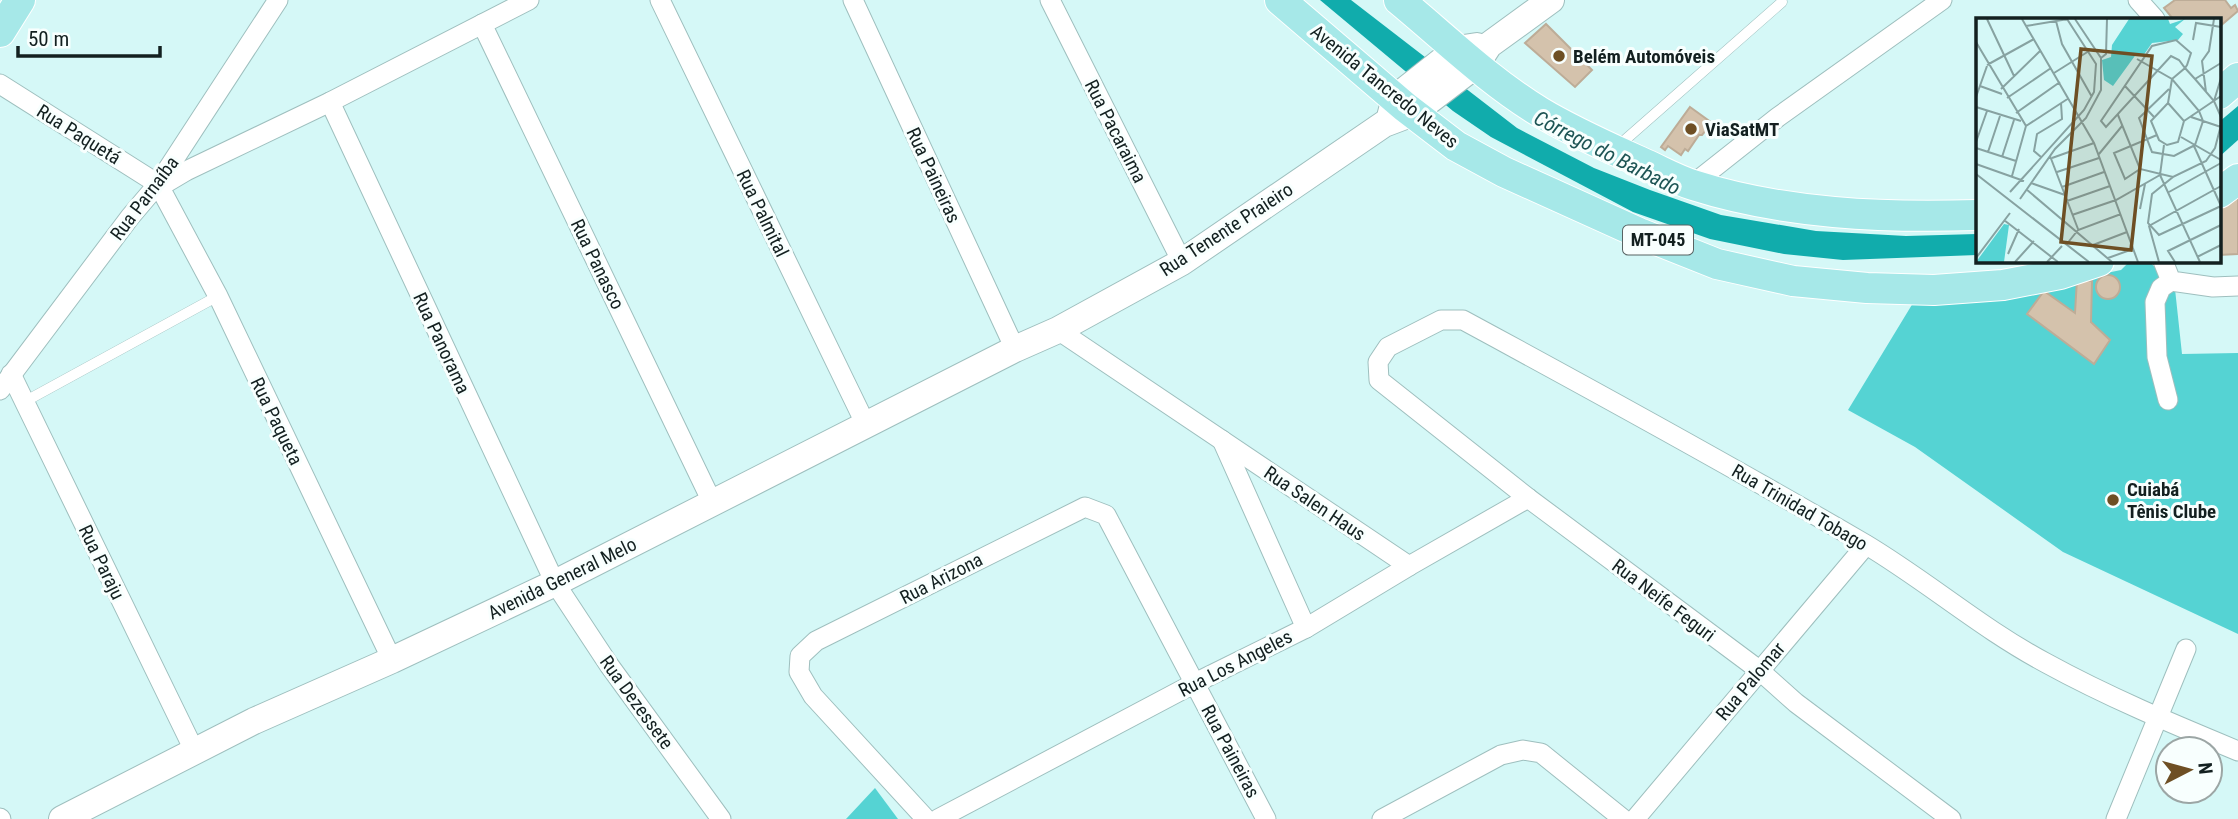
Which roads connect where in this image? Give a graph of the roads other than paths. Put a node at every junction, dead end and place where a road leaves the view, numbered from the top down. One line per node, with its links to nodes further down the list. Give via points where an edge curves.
1 (20, 0): 16 (main road)
2 (278, 0): 25 (street, Rua Parnaíba)
3 (528, 0): 13 (street, Rua Parnaíba)
4 (660, 0): 41 (street, Rua Palmital)
5 (853, 0): 36 (street, Rua Paineiras)
6 (1051, 0): 29 (street, Rua Pacaraima)
7 (1280, 0): 22 (main road, Avenida Tancredo Neves / MT-045)
8 (1399, 0): 17 (main road)
9 (1551, 0): 17 (main road)
10 (1941, 0): 26 (street)
11 (2138, 0): 14 (street)
12 (1782, 2): 23 (lane)
13 (501, 5): 15 (street, Rua Parnaíba)
14 (2154, 18)
15 (482, 24): 21 (street, Rua Parnaíba); 44 (street, Rua Panasco)
16 (0, 32)
17 (1466, 58): 22 (main road, Rua Tenente Praieiro); 23 (main road, via 1540,113)
18 (2238, 78): 20 (main road)
19 (0, 84): 25 (street, Rua Paquetá)
20 (2220, 93)
21 (330, 102): 25 (street, Rua Parnaíba); 47 (street, Rua Panorama)
22 (1406, 105): 29 (main road, Rua Tenente Praieiro); 30 (main road, Avenida Tancredo Neves / MT-045, via 1456,146 1504,172 1717,264 1793,281 1934,290 2003,285)
23 (1614, 150): 26 (main road)
24 (2238, 179): 27 (main road)
25 (158, 185): 34 (street, Rua Paqueta); 38 (street, Rua Parnaíba)
26 (1692, 185): 28 (main road, via 1836,212)
27 (2220, 192)
28 (1976, 215)
29 (1182, 262): 35 (main road, Rua Tenente Praieiro)
30 (2096, 262)
31 (2163, 262): 32 (street)
32 (2171, 281): 33 (street); 39 (street, via 2161,288 2155,302 2157,356)
33 (2238, 286)
34 (218, 296): 40 (lane); 50 (street, Rua Paqueta)
35 (1058, 330): 36 (main road, Avenida General Melo); 42 (street, Rua Salen Haus)
36 (1015, 349): 41 (main road, Avenida General Melo)
37 (1379, 380): 43 (street, Rua Neife Feguri); 45 (street, Rua Trinidad Tobago, via 1378,362 1388,347 1441,320 1463,320)
38 (6, 382): 40 (street, Rua Paraju)
39 (2168, 400)
40 (24, 402): 54 (street, Rua Paraju)
41 (866, 425): 44 (main road, Avenida General Melo)
42 (1222, 439): 46 (street, Rua Salen Haus); 48 (street, Rua Salen Haus)
43 (1528, 498): 46 (street, Rua Los Angeles); 51 (street, Rua Neife Feguri)
44 (713, 504): 47 (main road, Avenida General Melo)
45 (1866, 545): 51 (street, Rua Palomar); 53 (street, Rua Trinidad Tobago, via 2045,663)
46 (1409, 566): 48 (street, Rua Los Angeles)
47 (555, 583): 50 (main road, Avenida General Melo); 57 (street, Rua Dezessete)
48 (1306, 628): 52 (street, Rua Los Angeles)
49 (2186, 649): 53 (street)
50 (392, 660): 54 (main road, Avenida General Melo)
51 (1759, 670): 63 (street, Rua Palomar); 64 (street, Rua Neife Feguri)
52 (1195, 683): 58 (street, Rua Arizona, via 1106,515 1085,507 816,641 800,656 799,672 813,696); 59 (street, Rua Los Angeles); 60 (street, Rua Paineiras)
53 (2159, 718): 55 (street, Rua Trinidad Tobago); 65 (street)
54 (194, 750): 56 (main road, Avenida General Melo)
55 (2238, 751)
56 (62, 819)
57 (721, 819)
58 (926, 819)
59 (937, 819)
60 (1266, 819)
61 (1382, 819): 62 (street, via 1501,755 1523,750 1541,753)
62 (1623, 819)
63 (1635, 819)
64 (1951, 819)
65 (2116, 819)

